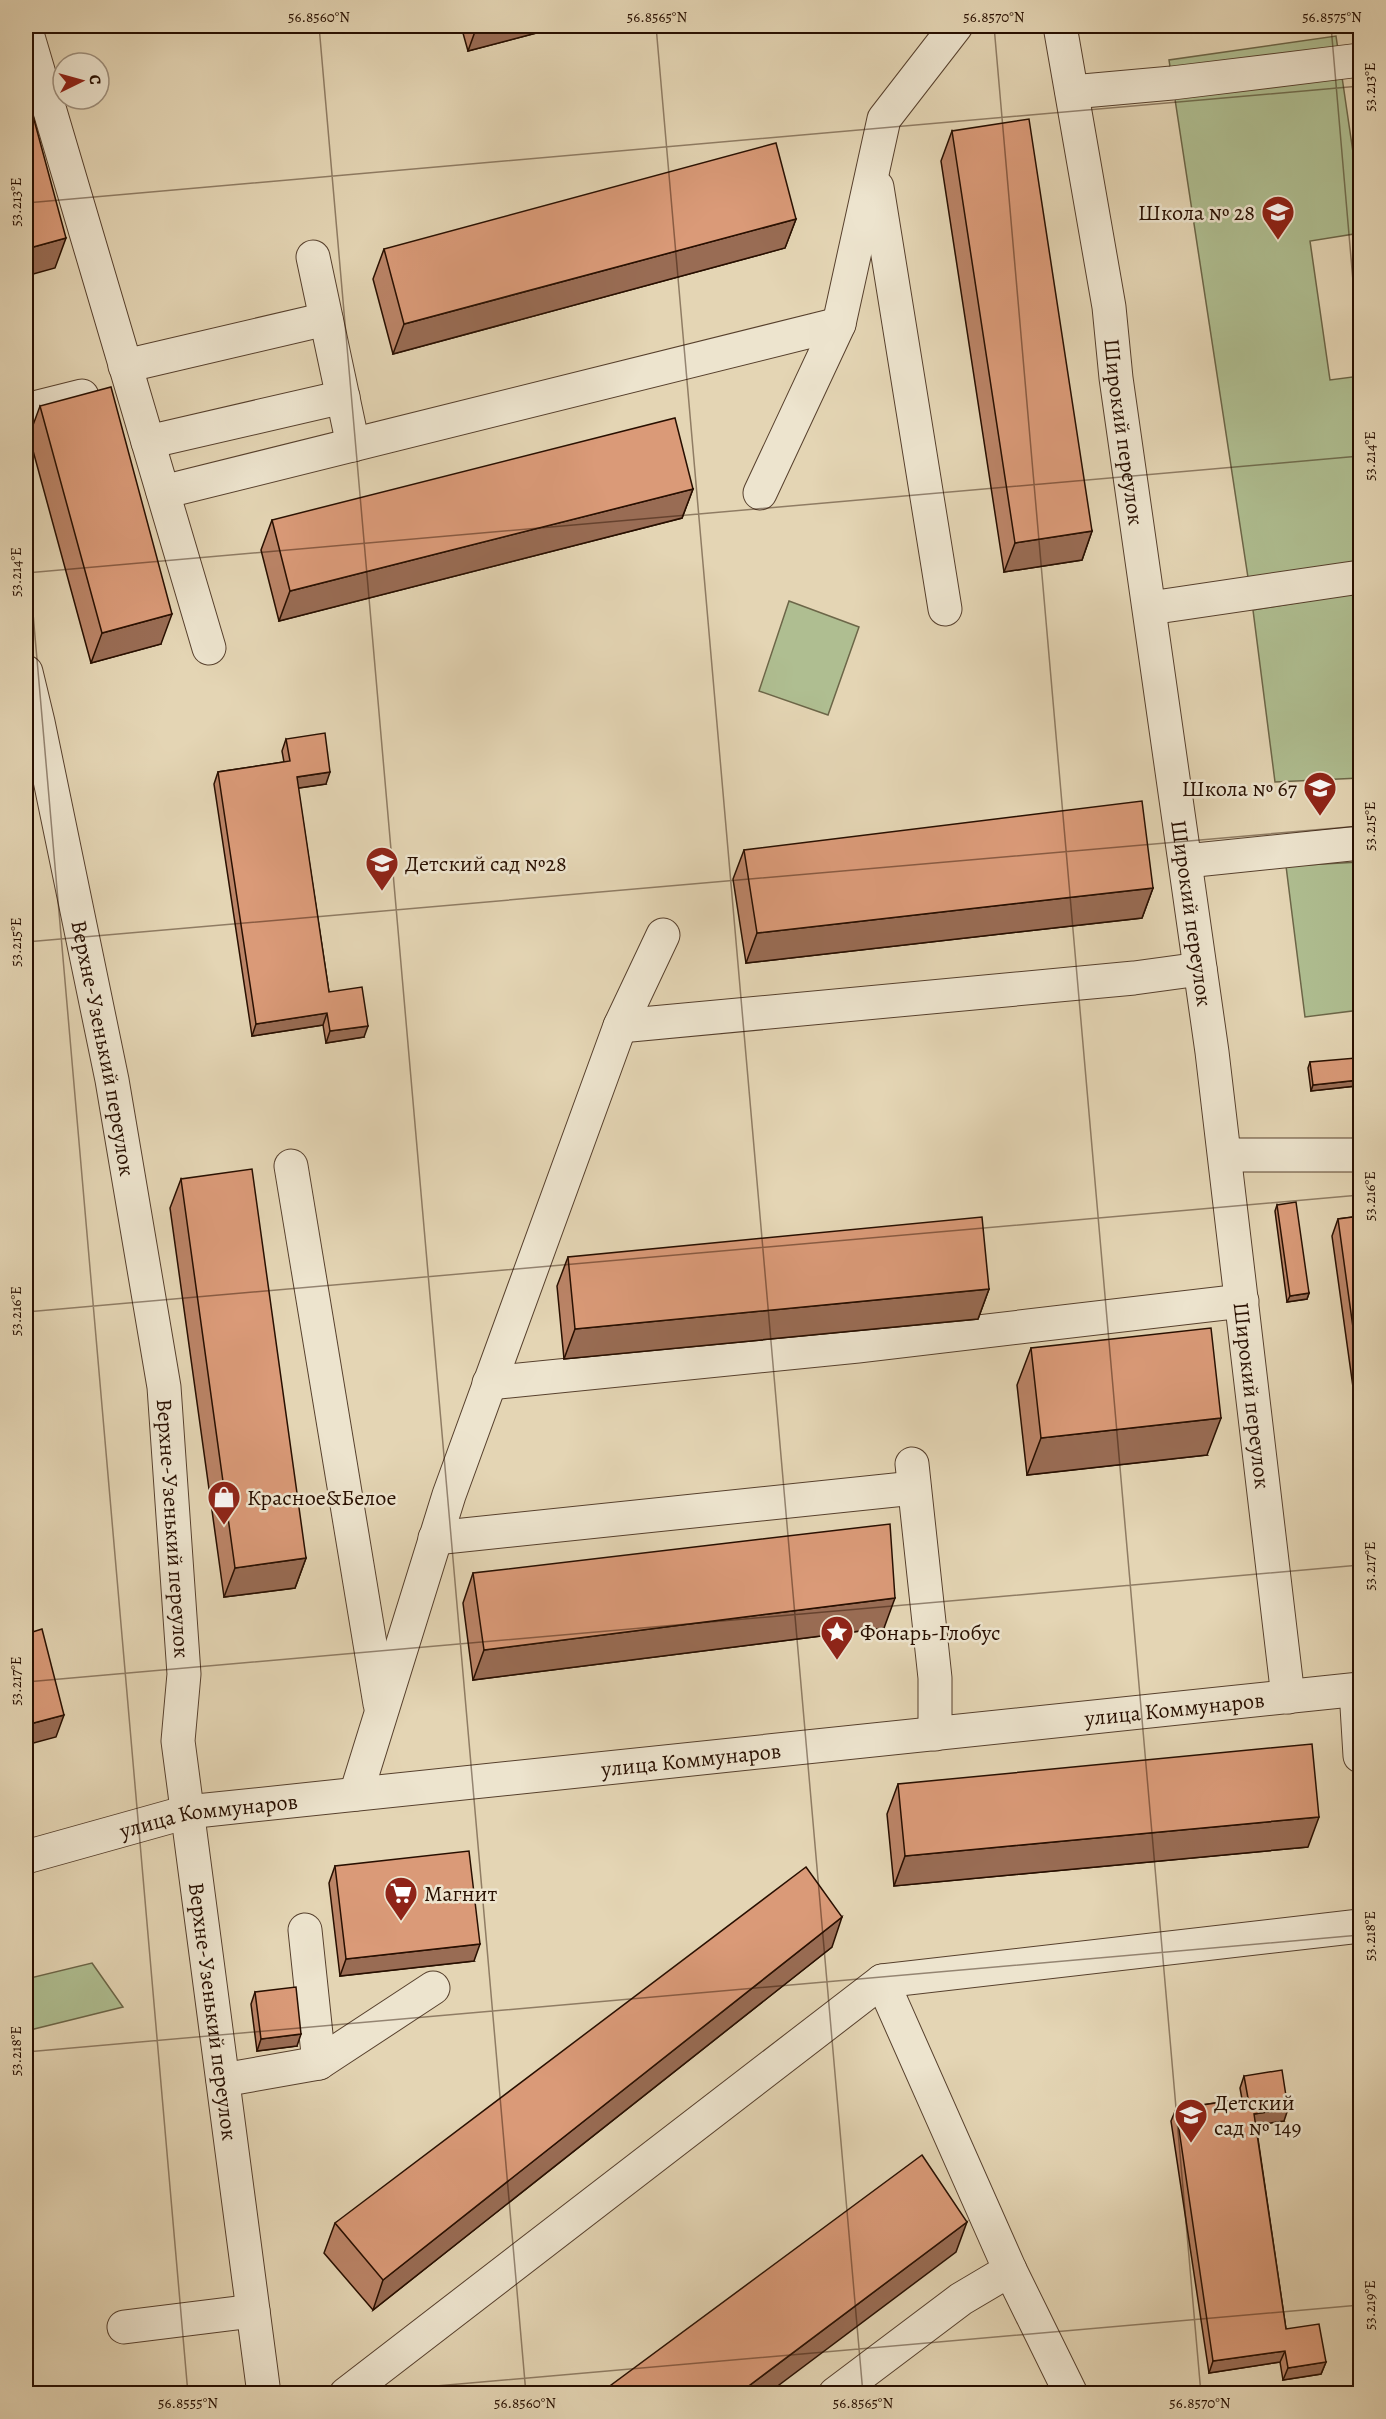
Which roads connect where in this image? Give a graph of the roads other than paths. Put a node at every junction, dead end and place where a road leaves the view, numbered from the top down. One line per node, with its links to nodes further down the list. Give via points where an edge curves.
1 (956, 26): 6 (street, via 884,119)
2 (1060, 26): 5 (street, Широкий переулок)
3 (26, 30): 10 (street)
4 (1360, 60): 5 (street)
5 (1072, 92): 18 (street, Широкий переулок, via 1109,307)
6 (874, 171): 9 (street); 19 (street)
7 (313, 258): 8 (street)
8 (326, 319): 10 (street); 11 (street)
9 (839, 324): 14 (street); 16 (street)
10 (128, 375): 12 (street); 13 (street)
11 (343, 397): 13 (street); 14 (street)
12 (26, 410)
13 (148, 442): 15 (street)
14 (353, 445): 15 (street)
15 (163, 492): 20 (street)
16 (760, 493)
17 (1360, 577): 18 (street)
18 (1150, 608): 23 (street, Широкий переулок)
19 (945, 609)
20 (209, 648)
21 (26, 672): 39 (street, Верхне-Узенький переулок, via 112,1080 164,1387 184,1674 178,1741)
22 (1360, 843): 23 (street)
23 (1186, 861): 25 (street, Широкий переулок)
24 (663, 935): 26 (street)
25 (1200, 969): 26 (street); 27 (street, Широкий переулок)
26 (620, 1026): 31 (street)
27 (1225, 1155): 28 (street); 30 (street, Широкий переулок)
28 (1360, 1155)
29 (291, 1166): 35 (street)
30 (1242, 1301): 31 (street, via 858,1346); 34 (street, Широкий переулок)
31 (489, 1383): 32 (street)
32 (435, 1538): 35 (street); 36 (street, via 913,1476 935,1678)
33 (1358, 1689): 34 (street, улица Коммунаров); 37 (street)
34 (1288, 1697): 36 (street, улица Коммунаров)
35 (381, 1712): 38 (street)
36 (935, 1734): 38 (street, улица Коммунаров)
37 (1360, 1756)
38 (356, 1794): 39 (street, улица Коммунаров)
39 (187, 1812): 40 (street, улица Коммунаров); 46 (street, Верхне-Узенький переулок)
40 (26, 1857)
41 (1360, 1926): 43 (street)
42 (305, 1930): 45 (street)
43 (882, 1981): 47 (street); 52 (street)
44 (433, 1988): 45 (street)
45 (319, 2063): 46 (street)
46 (223, 2080): 48 (street, Верхне-Узенький переулок)
47 (1010, 2270): 50 (street, via 961,2299); 53 (street)
48 (253, 2311): 49 (street); 51 (street, Верхне-Узенький переулок)
49 (124, 2327)
50 (850, 2389)
51 (264, 2394)
52 (346, 2394)
53 (1071, 2394)

